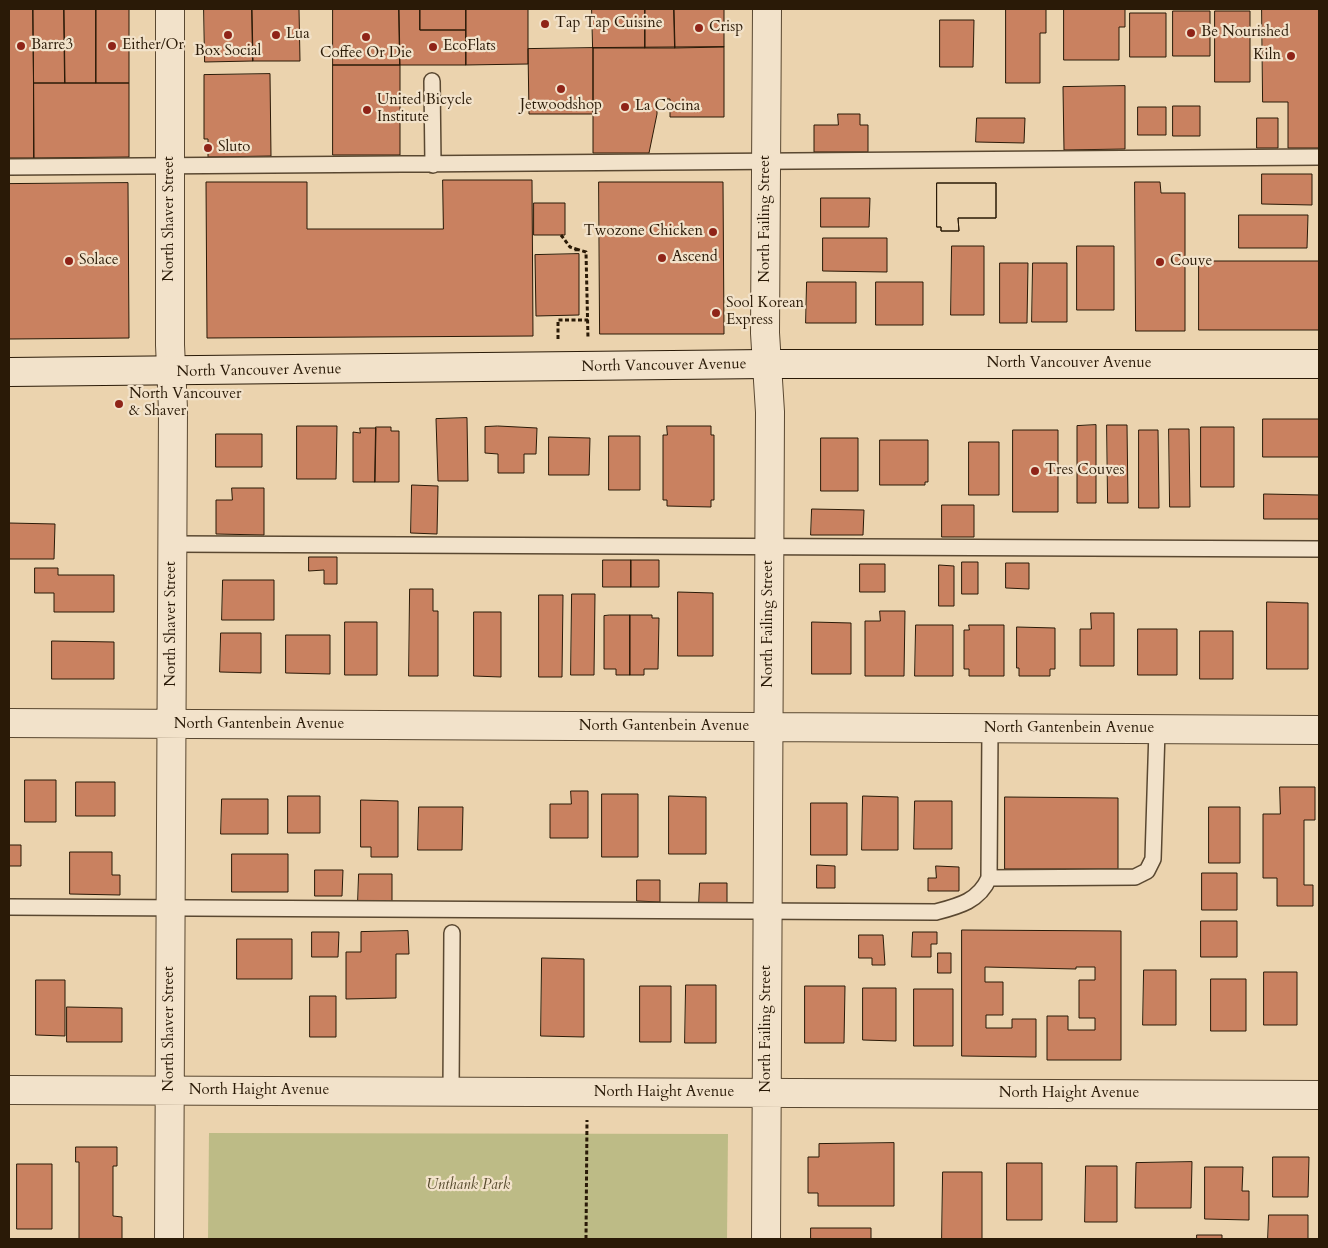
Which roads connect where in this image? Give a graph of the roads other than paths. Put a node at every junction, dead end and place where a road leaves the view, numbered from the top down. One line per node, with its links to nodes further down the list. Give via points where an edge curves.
1 (170, 9): 7 (street, North Shaver Street)
2 (767, 9): 5 (street, North Failing Street)
3 (432, 81): 6 (lane)
4 (1319, 157): 5 (lane)
5 (766, 163): 6 (lane); 9 (street, North Failing Street, via 765,333)
6 (433, 165): 7 (lane)
7 (170, 166): 8 (lane); 12 (street, North Shaver Street)
8 (9, 167)
9 (768, 364): 10 (street, North Vancouver Avenue); 12 (street, North Vancouver Avenue); 14 (street, North Failing Street)
10 (1319, 364)
11 (9, 372): 12 (street, North Vancouver Avenue)
12 (172, 372): 13 (street, North Shaver Street)
13 (172, 544): 14 (lane); 17 (street, North Shaver Street)
14 (770, 545): 15 (lane); 18 (street, North Failing Street)
15 (1319, 549)
16 (9, 723): 17 (street, North Gantenbein Avenue)
17 (172, 724): 18 (street, North Gantenbein Avenue); 24 (street, North Shaver Street)
18 (769, 728): 19 (street, North Gantenbein Avenue); 25 (street, North Failing Street)
19 (990, 728): 20 (street, North Gantenbein Avenue); 22 (lane)
20 (1158, 730): 21 (street, North Gantenbein Avenue); 22 (lane, via 1153,859 1147,870 1135,877)
21 (1319, 730)
22 (989, 878): 25 (lane, via 984,890 967,903 936,912)
23 (9, 907): 24 (lane)
24 (171, 907): 25 (lane); 28 (street, North Shaver Street)
25 (768, 911): 30 (street, North Failing Street)
26 (452, 933): 29 (lane)
27 (9, 1090): 28 (street, North Haight Avenue)
28 (170, 1090): 29 (street, North Haight Avenue); 32 (street, North Shaver Street)
29 (451, 1091): 30 (street, North Haight Avenue)
30 (767, 1093): 31 (street, North Haight Avenue); 33 (street, North Failing Street)
31 (1319, 1095)
32 (168, 1239)
33 (766, 1239)

